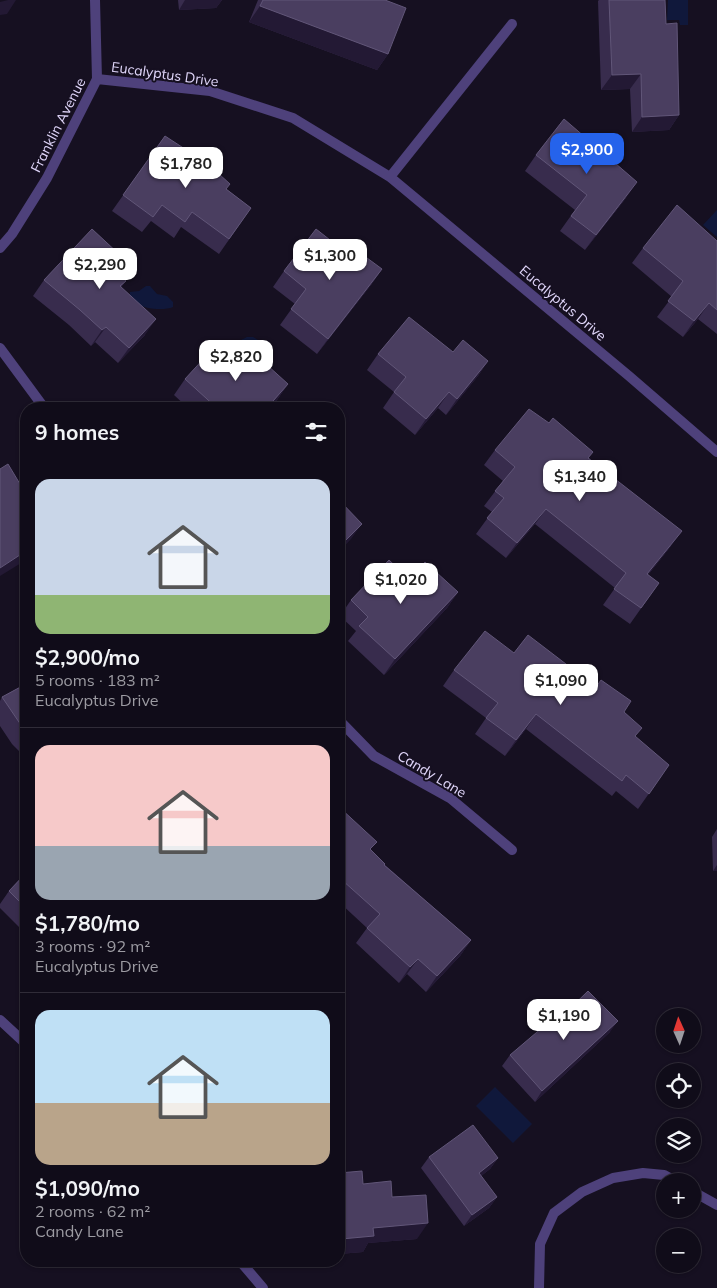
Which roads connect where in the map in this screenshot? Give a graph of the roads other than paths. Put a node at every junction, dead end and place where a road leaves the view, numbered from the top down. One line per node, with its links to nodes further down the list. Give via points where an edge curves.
1 (95, 0): 3 (street, Franklin Avenue)
2 (512, 24): 4 (street)
3 (97, 79): 4 (street, Eucalyptus Drive, via 210,91 293,118); 5 (street, Franklin Avenue, via 47,178)
4 (390, 177): 8 (street, Eucalyptus Drive)
5 (0, 248)
6 (0, 348): 7 (street)
7 (40, 402)
8 (717, 452)
9 (345, 726): 10 (street, Candy Lane, via 374,756 450,798)
10 (512, 850)
11 (0, 1020): 12 (street)
12 (20, 1038)
13 (656, 1174): 18 (street, via 613,1178 582,1192 554,1213 540,1244)
14 (701, 1196): 15 (street)
15 (717, 1205)
16 (245, 1267): 17 (street)
17 (262, 1288)
18 (539, 1288)

